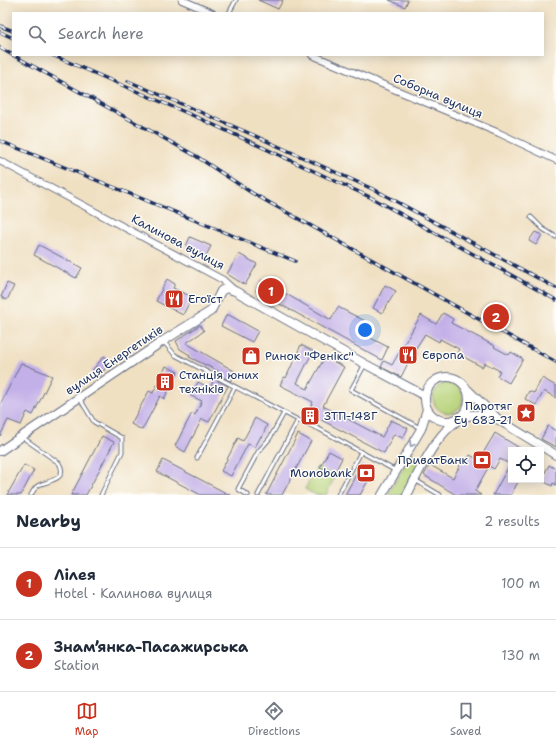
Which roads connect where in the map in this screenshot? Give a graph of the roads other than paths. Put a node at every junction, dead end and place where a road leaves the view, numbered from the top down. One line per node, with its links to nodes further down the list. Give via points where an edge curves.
1 (182, 0): 3 (street)
2 (236, 0): 4 (lane)
3 (210, 12)
4 (230, 12)
5 (314, 56): 6 (street, Соборна вулиця)
6 (556, 160)
7 (0, 161): 10 (street, Калинова вулиця, via 223,280)
8 (531, 217): 9 (lane)
9 (556, 237)
10 (235, 291): 11 (street, вулиця Енергетиків, via 226,288 221,290 211,311); 12 (street, Калинова вулиця)
11 (163, 341): 13 (lane, via 175,355); 16 (street, вулиця Енергетиків)
12 (365, 364): 15 (street, Калинова вулиця); 22 (lane, via 350,390)
13 (235, 387): 18 (lane); 27 (lane)
14 (467, 388): 15 (street, via 455,378 440,378 428,388); 20 (street, via 470,401); 21 (street)
15 (425, 396): 17 (street)
16 (79, 398): 23 (street, вулиця Енергетиків); 31 (lane, via 94,422 122,438 122,452)
17 (428, 409): 20 (street, via 434,417 443,421); 22 (street)
18 (284, 413): 19 (lane); 32 (lane, via 270,438 258,452 238,490)
19 (298, 420): 25 (lane); 33 (lane)
20 (459, 420): 21 (street, via 478,414); 29 (street, via 443,434)
21 (499, 420): 26 (street)
22 (421, 428): 28 (street, one-way to 28)
23 (21, 437): 24 (street, вулиця Енергетиків); 30 (lane, via 61,466 56,480 40,484)
24 (0, 451)
25 (361, 452): 28 (lane); 34 (lane)
26 (556, 455)
27 (197, 458)
28 (396, 471): 35 (street)
29 (415, 480): 36 (street); 37 (lane)
30 (31, 495)
31 (101, 495)
32 (248, 495)
33 (258, 495)
34 (338, 495)
35 (382, 495)
36 (407, 495)
37 (440, 495)

